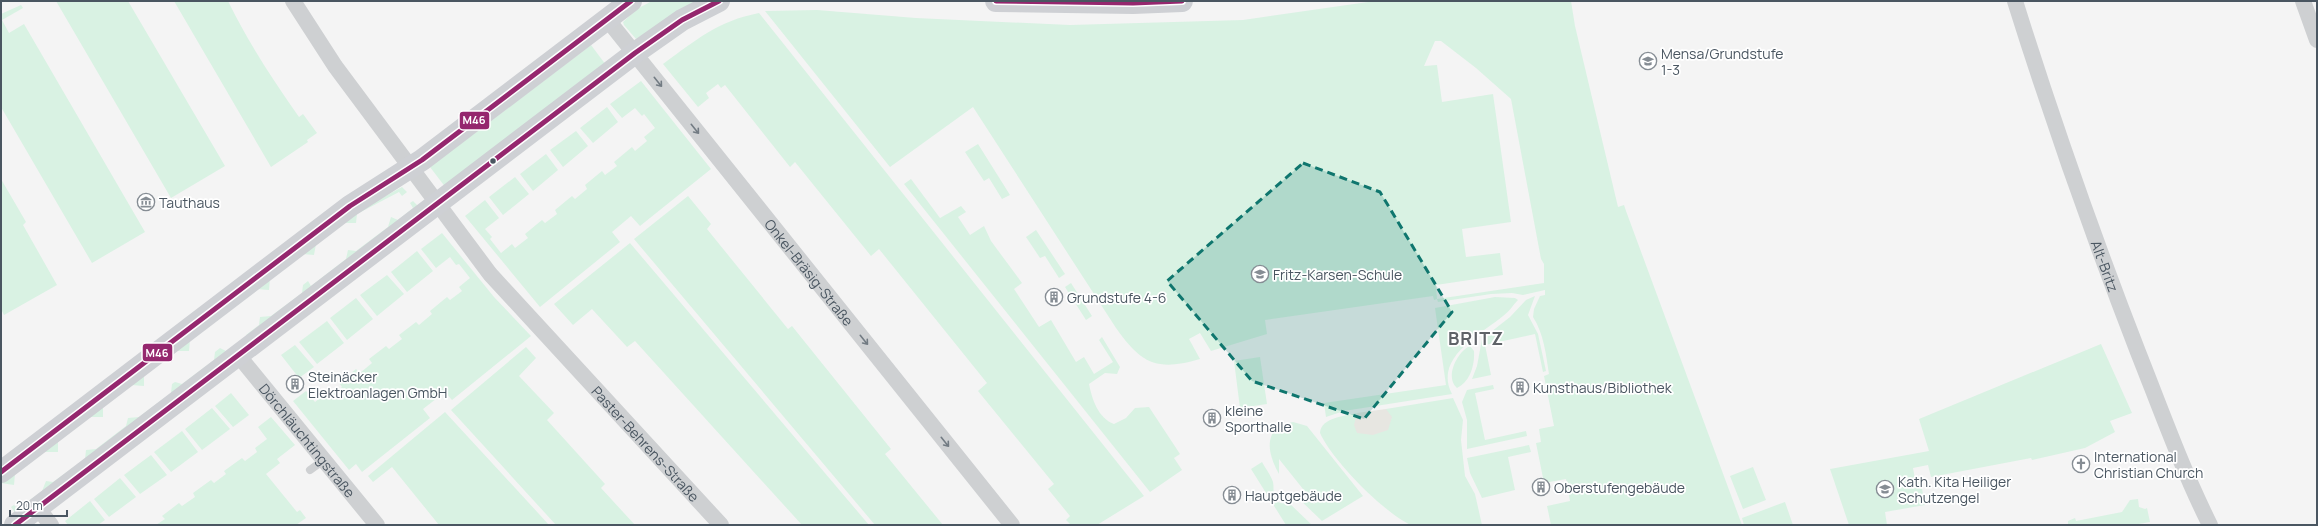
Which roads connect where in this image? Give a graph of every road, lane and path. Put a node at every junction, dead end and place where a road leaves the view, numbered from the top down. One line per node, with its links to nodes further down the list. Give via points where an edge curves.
1 (293, 1): 11 (street, Paster-Behrens-Straße, via 335,66)
2 (631, 1): 8 (street)
3 (719, 1): 10 (street, via 682,20)
4 (996, 1): 5 (street)
5 (1182, 1)
6 (2015, 1): 23 (street, Alt-Britz, via 2051,115 2124,318 2189,483)
7 (2303, 1): 9 (street)
8 (607, 19): 10 (street, Onkel-Bräsig-Straße); 11 (street)
9 (2317, 40)
10 (635, 53): 12 (street); 22 (street, Onkel-Bräsig-Straße, one-way to 22)
11 (409, 168): 12 (street, Paster-Behrens-Straße); 16 (street, via 350,206)
12 (436, 204): 13 (street); 21 (street, Paster-Behrens-Straße, via 490,274)
13 (238, 355): 14 (street, Dörchläuchtingstraße); 17 (street)
14 (324, 460): 15 (lane); 20 (street, Dörchläuchtingstraße)
15 (310, 470)
16 (1, 472)
17 (38, 508): 18 (street); 19 (street)
18 (15, 525)
19 (51, 525)
20 (377, 525)
21 (721, 525)
22 (1012, 525)
23 (2210, 525)

